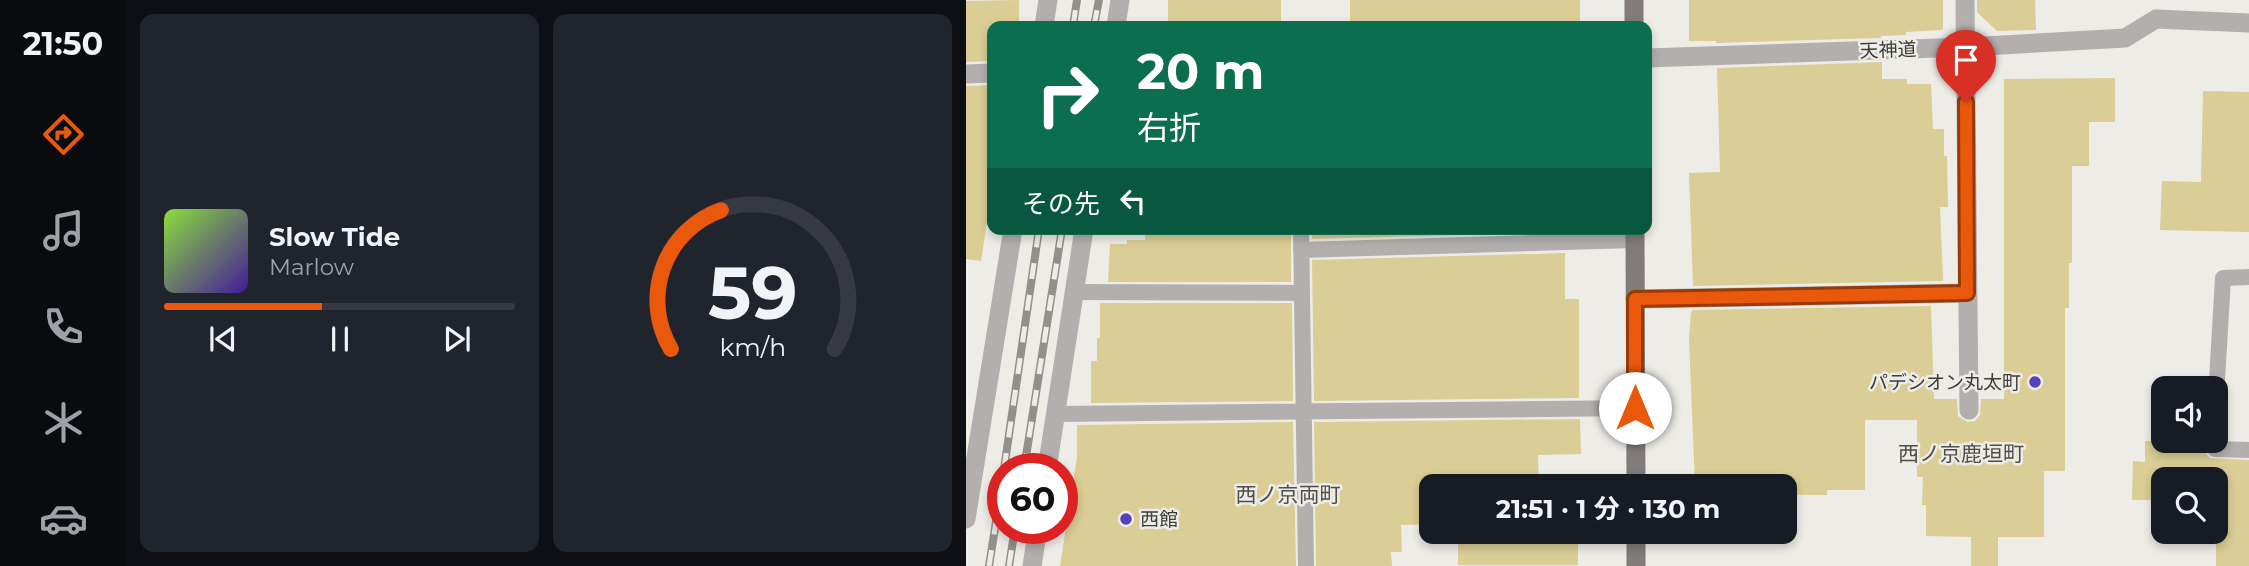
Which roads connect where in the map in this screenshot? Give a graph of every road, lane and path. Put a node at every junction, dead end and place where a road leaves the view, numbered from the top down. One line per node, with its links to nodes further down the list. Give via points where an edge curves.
1 (1048, 0): 6 (street)
2 (1120, 0): 7 (street)
3 (1634, 0): 8 (main road)
4 (1965, 0): 10 (street)
5 (2156, 9): 9 (street, 天神道); 10 (street, 天神道, via 2125,38)
6 (1045, 21)
7 (1117, 21)
8 (1634, 21)
9 (2249, 23)
10 (1966, 47): 11 (street, 天神道); 22 (street)
11 (1652, 58)
12 (987, 73): 13 (street)
13 (966, 74)
14 (1012, 235): 32 (street)
15 (1083, 235): 20 (street)
16 (1301, 235): 18 (lane)
17 (1635, 235): 18 (lane); 23 (main road)
18 (1301, 250): 21 (lane)
19 (2249, 277): 24 (lane, via 2223,278)
20 (1075, 292): 21 (lane); 28 (street)
21 (1302, 293): 27 (lane)
22 (1967, 293): 23 (street); 26 (street)
23 (1635, 299): 25 (main road)
24 (2217, 376)
25 (1635, 408): 27 (lane); 33 (main road)
26 (1969, 410)
27 (1304, 412): 28 (lane); 38 (lane)
28 (1056, 414): 31 (street)
29 (2228, 449): 30 (lane)
30 (2249, 450)
31 (1050, 453)
32 (970, 472): 34 (street)
33 (1636, 474)
34 (966, 519)
35 (1035, 544): 37 (street)
36 (1636, 544): 39 (main road)
37 (1032, 566)
38 (1306, 566)
39 (1636, 566)

